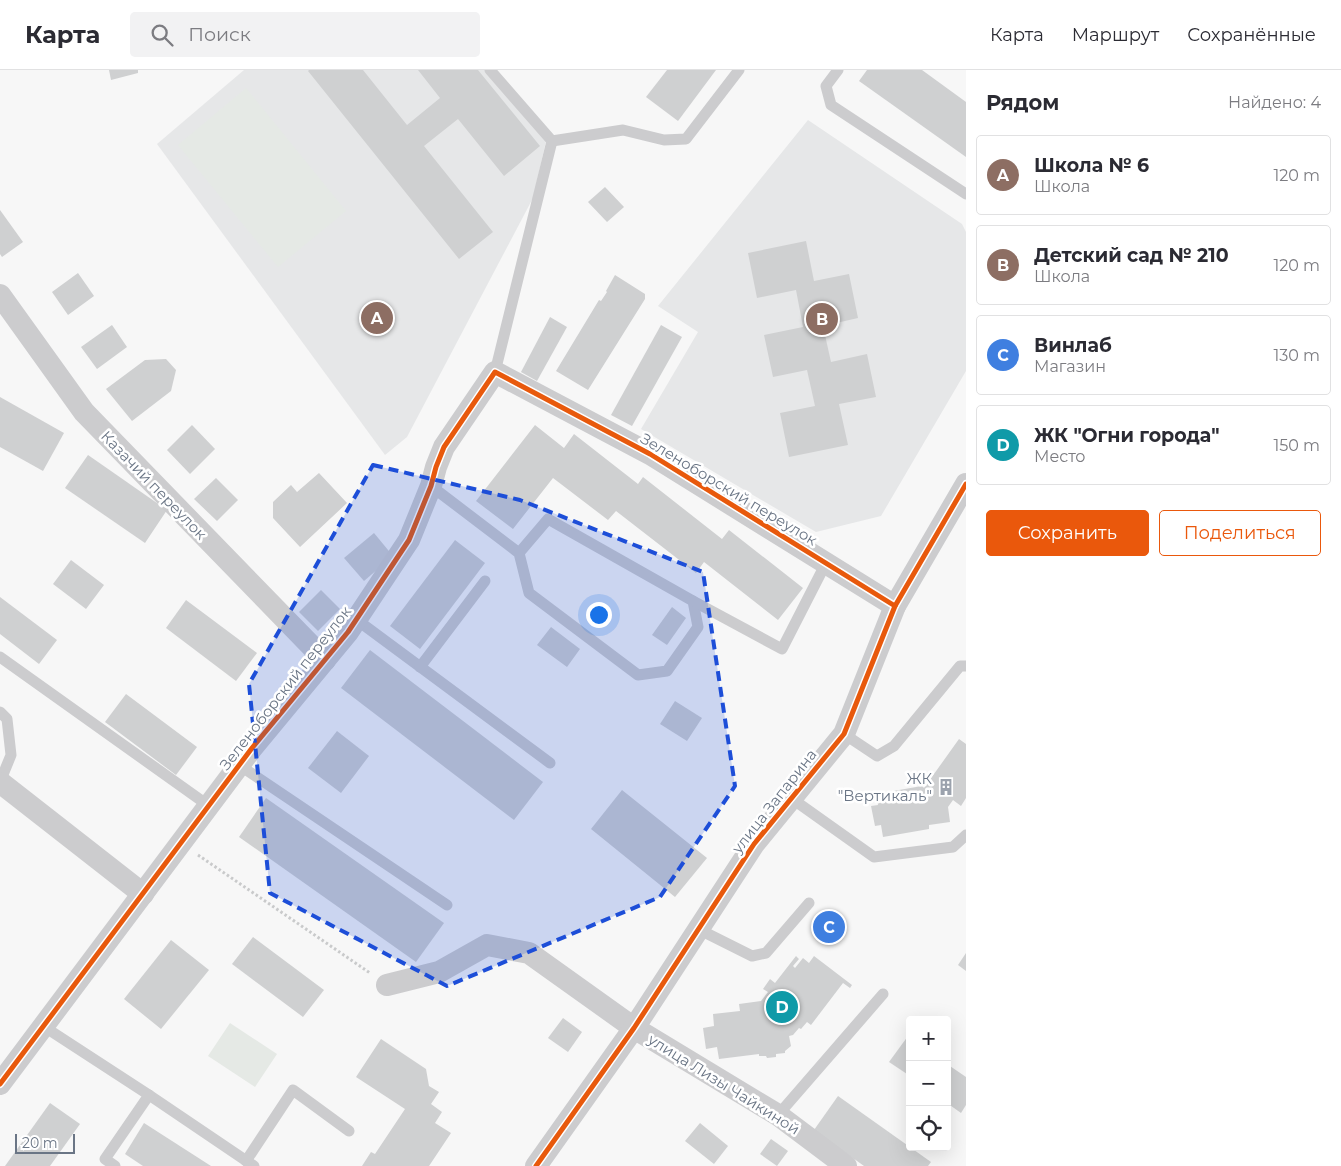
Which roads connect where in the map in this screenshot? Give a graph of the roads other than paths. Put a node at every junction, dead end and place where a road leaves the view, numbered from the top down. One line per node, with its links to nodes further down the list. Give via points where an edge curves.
1 (490, 70): 4 (lane)
2 (740, 70): 4 (lane, via 686,139 664,140 624,130)
3 (838, 70): 5 (lane, via 826,86 831,105)
4 (552, 141): 7 (lane)
5 (966, 194)
6 (0, 295): 17 (street, Казачий переулок, via 84,412)
7 (495, 372): 9 (street, Зеленоборский переулок, via 444,447); 11 (street, Зеленоборский переулок, via 650,454)
8 (966, 484): 14 (street, улица Запарина)
9 (431, 486): 10 (lane); 15 (street, Зеленоборский переулок, via 409,540)
10 (519, 553): 13 (lane, via 548,519); 13 (lane, via 529,593 638,675 667,671 698,627)
11 (826, 563): 13 (lane, via 782,650); 14 (street, Зеленоборский переулок)
12 (485, 581): 19 (lane)
13 (693, 601)
14 (895, 606): 21 (street, улица Запарина)
15 (357, 620): 17 (street, Зеленоборский переулок); 19 (lane)
16 (0, 657): 26 (lane)
17 (325, 660): 23 (street, Зеленоборский переулок)
18 (966, 666): 21 (lane, via 960,666 894,746 877,756)
19 (420, 667): 22 (lane)
20 (0, 712): 24 (lane, via 7,719 11,755)
21 (844, 734): 25 (street, улица Запарина)
22 (550, 762)
23 (239, 766): 26 (street, Зеленоборский переулок); 30 (lane)
24 (0, 783): 28 (street)
25 (791, 798): 27 (lane, via 874,857 954,847); 31 (street, улица Запарина, via 754,844)
26 (209, 806): 28 (street, Зеленоборский переулок)
27 (966, 835)
28 (143, 894): 34 (street, Зеленоборский переулок)
29 (809, 903): 31 (lane, via 766,953 752,956)
30 (447, 905)
31 (698, 929): 35 (street, улица Запарина)
32 (387, 985): 35 (street, улица Лизы Чайкиной, via 439,972 487,945 529,953)
33 (883, 994): 38 (lane)
34 (43, 1026): 36 (street, Зеленоборский переулок); 37 (lane)
35 (634, 1028): 38 (street, улица Лизы Чайкиной); 42 (street, улица Запарина)
36 (0, 1084)
37 (149, 1095): 40 (lane); 41 (lane, via 105,1158)
38 (778, 1115): 43 (street, улица Лизы Чайкиной)
39 (349, 1131): 40 (lane, via 293,1090)
40 (250, 1163)
41 (115, 1166)
42 (536, 1166)
43 (846, 1166)

